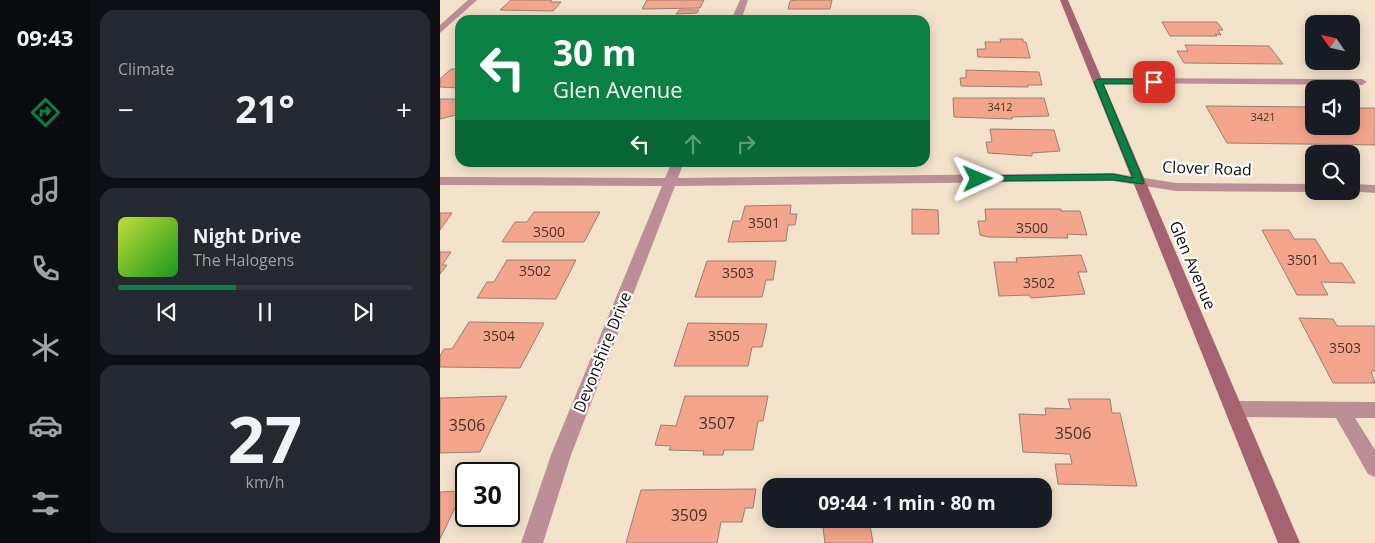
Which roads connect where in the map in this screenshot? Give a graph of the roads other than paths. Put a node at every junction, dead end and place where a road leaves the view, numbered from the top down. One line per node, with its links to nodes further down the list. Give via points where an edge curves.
1 (473, 0): 4 (street)
2 (744, 0): 5 (street)
3 (1064, 0): 8 (street, Glen Avenue)
4 (456, 15)
5 (738, 15)
6 (455, 16): 7 (street)
7 (440, 30)
8 (1098, 82): 9 (street); 13 (street, Glen Avenue)
9 (1362, 82)
10 (676, 167): 12 (street, Devonshire Drive)
11 (440, 181): 12 (street, Clover Road)
12 (670, 182): 13 (street, Clover Road, via 1113,177); 21 (street, Devonshire Drive, via 561,455)
13 (1140, 182): 14 (street, Clover Road, via 1176,187); 17 (street, Glen Avenue)
14 (1305, 188)
15 (1360, 188): 16 (street)
16 (1375, 189)
17 (1234, 409): 18 (street); 22 (street, Glen Avenue)
18 (1341, 410): 19 (street); 20 (street)
19 (1375, 410)
20 (1375, 468)
21 (532, 543)
22 (1290, 543)

